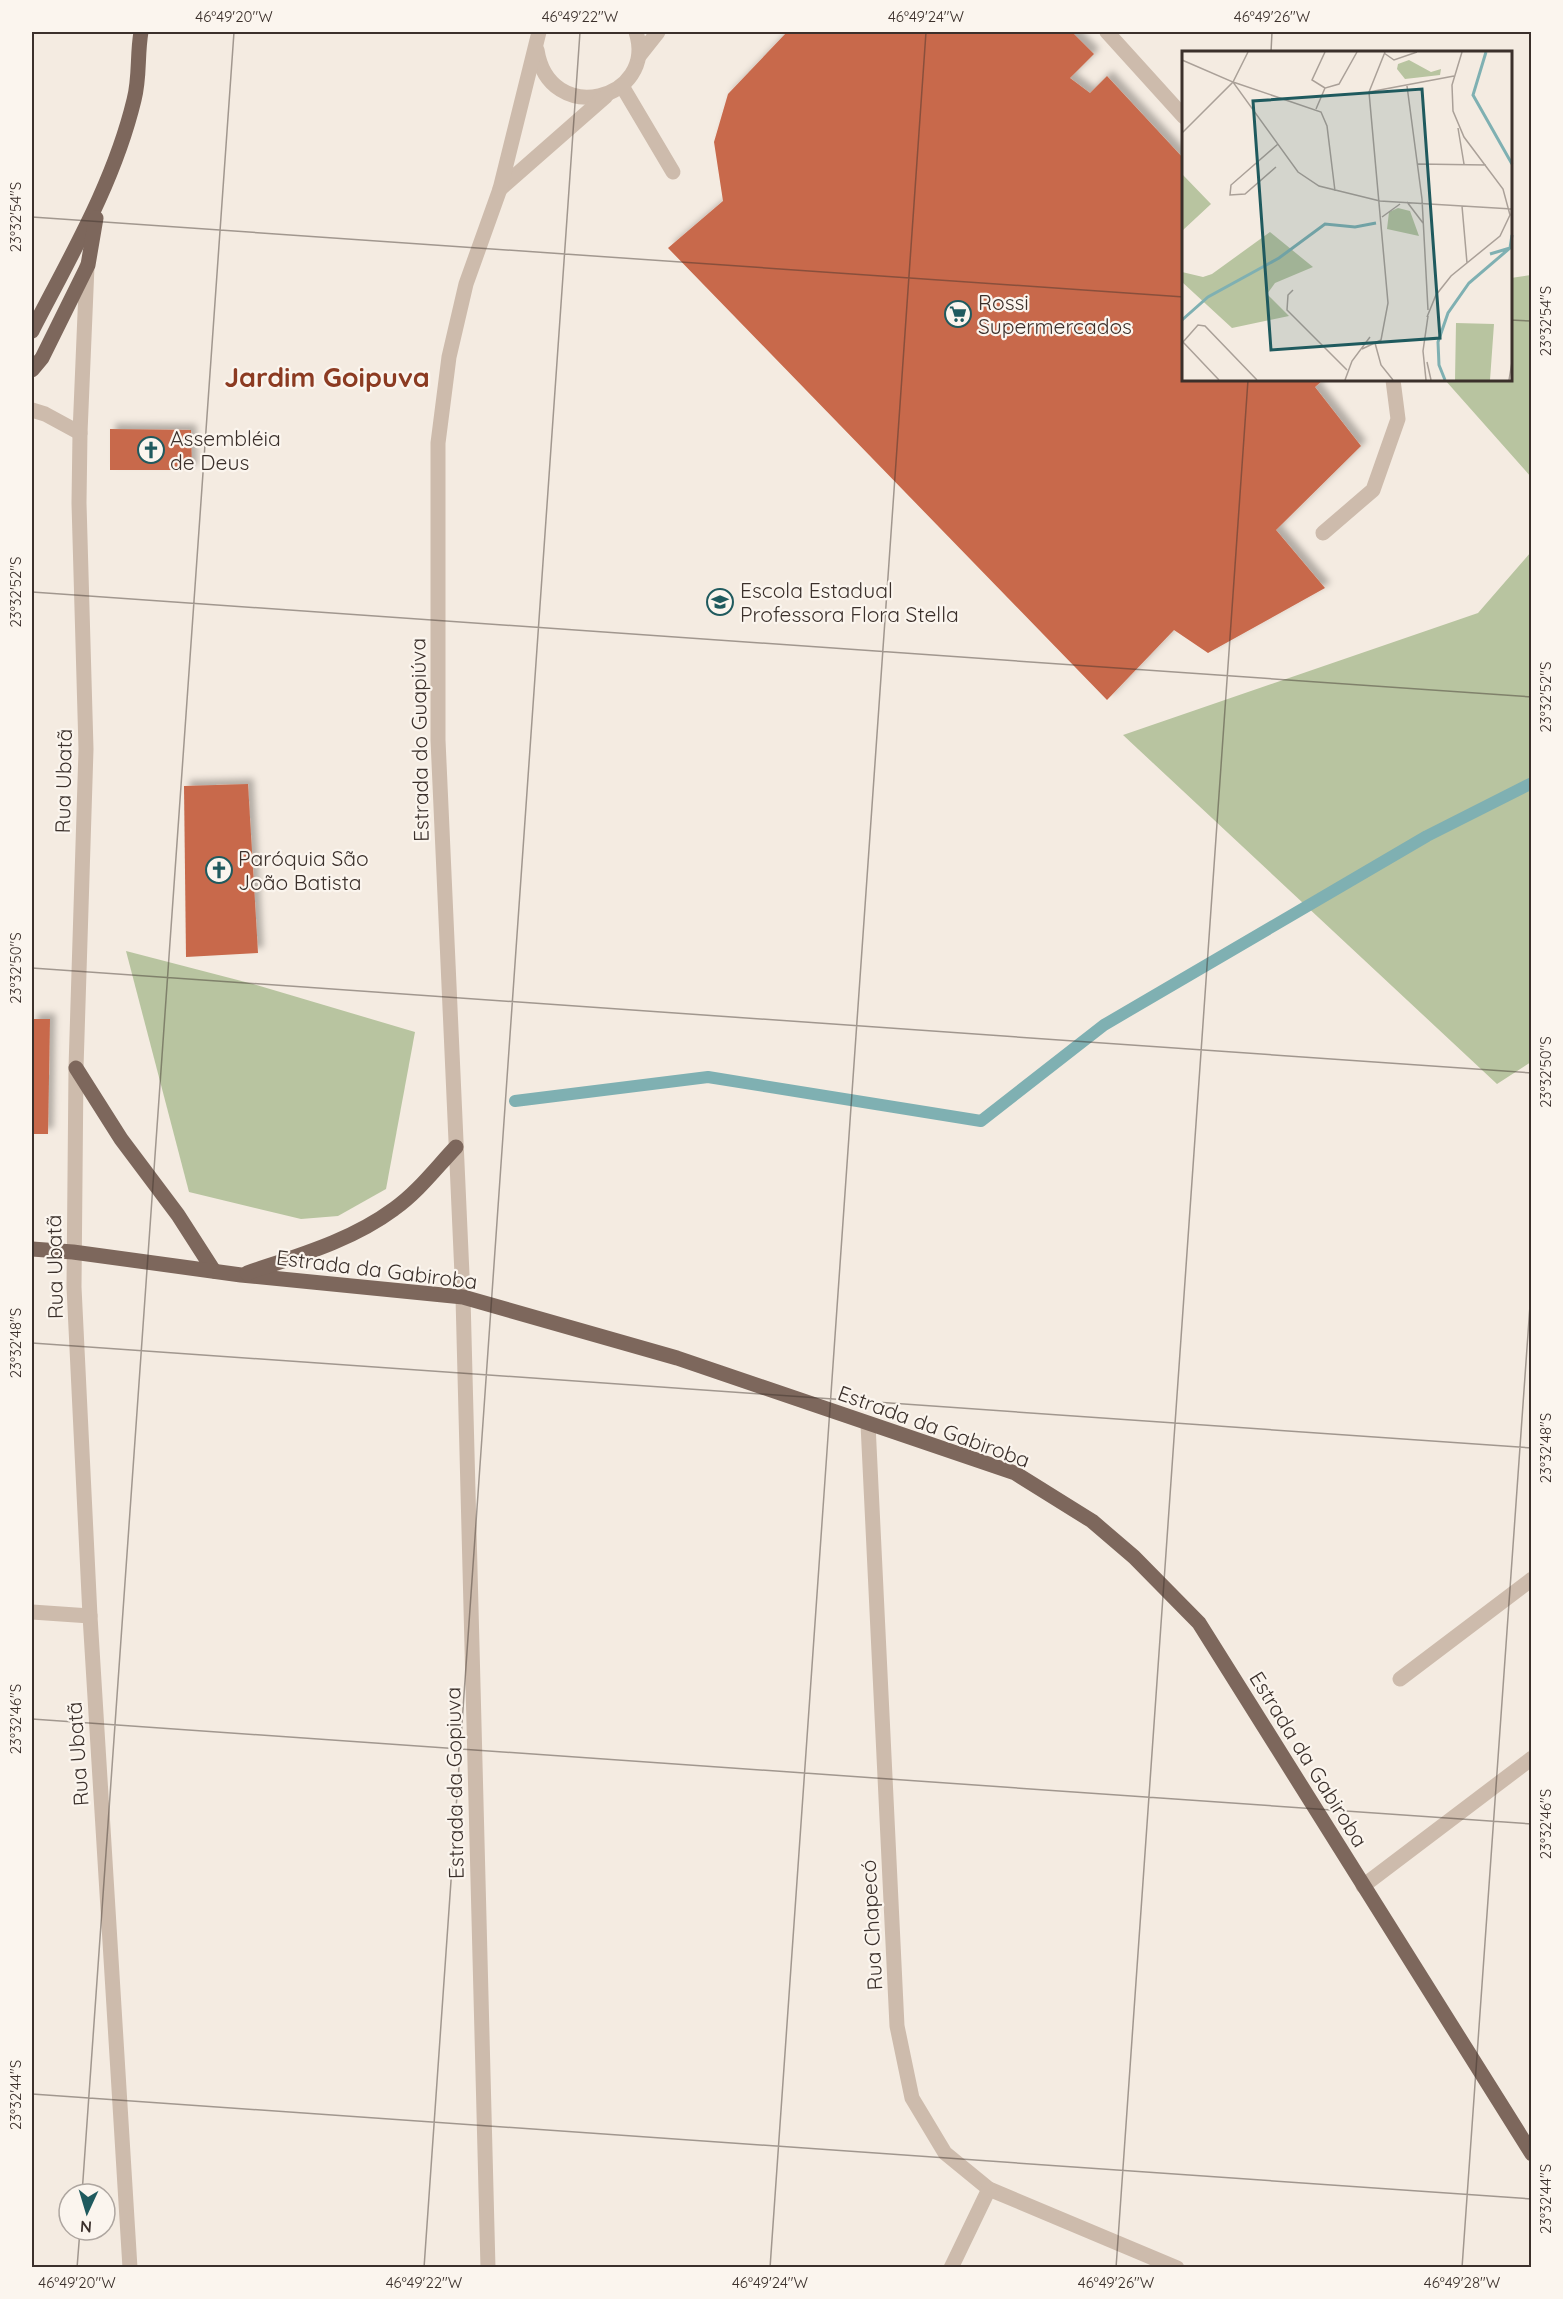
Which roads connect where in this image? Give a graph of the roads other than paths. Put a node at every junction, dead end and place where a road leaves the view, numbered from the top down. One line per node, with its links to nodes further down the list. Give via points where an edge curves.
1 (636, 32): 6 (street)
2 (658, 32): 6 (street)
3 (1107, 32): 9 (street)
4 (141, 33): 12 (main road, via 135,99)
5 (538, 39): 8 (street, Estrada do Guapiúva, via 539,64 559,89 574,97); 11 (street, Estrada do Guapiúva)
6 (639, 56): 7 (street)
7 (622, 86): 8 (street, Estrada do Guapiúva); 10 (street)
8 (607, 94): 11 (street, Estrada do Guapiúva)
9 (1182, 115)
10 (673, 172)
11 (500, 189): 21 (street, Estrada do Guapiúva, via 464,295 449,357 438,443 438,740)
12 (99, 201): 13 (main road); 14 (main road)
13 (87, 265): 15 (main road, via 42,358); 18 (street, Rua Ubatã)
14 (32, 331)
15 (32, 370)
16 (1393, 381): 19 (street, via 1398,419 1372,490)
17 (32, 410): 18 (street)
18 (80, 433): 20 (street, Rua Ubatã, via 86,749)
19 (1323, 533)
20 (76, 1068): 23 (street, Rua Ubatã); 24 (main road)
21 (456, 1147): 25 (main road, via 394,1209 345,1238); 26 (street, Estrada do Guapiúva)
22 (32, 1249): 23 (main road, Estrada da Gabiroba)
23 (73, 1252): 24 (main road, Estrada da Gabiroba); 30 (street, Rua Ubatã)
24 (214, 1271): 25 (main road, Estrada da Gabiroba)
25 (241, 1275): 26 (main road, Estrada da Gabiroba)
26 (463, 1298): 27 (main road, Estrada da Gabiroba, via 677,1358); 37 (street, Estrada da Gopiuva)
27 (868, 1424): 33 (main road, Estrada da Gabiroba, via 1015,1473 1092,1521 1134,1557 1199,1623); 35 (street, Rua Chapecó, via 897,2026 912,2098 945,2153)
28 (1532, 1579): 31 (street)
29 (32, 1612): 30 (street)
30 (90, 1616): 36 (street, Rua Ubatã)
31 (1400, 1679)
32 (1532, 1758): 33 (street)
33 (1363, 1886): 34 (main road, Estrada da Gabiroba)
34 (1532, 2154)
35 (989, 2190): 38 (street); 39 (street, Rua Chapecó)
36 (130, 2268)
37 (488, 2268)
38 (951, 2268)
39 (1177, 2268)

